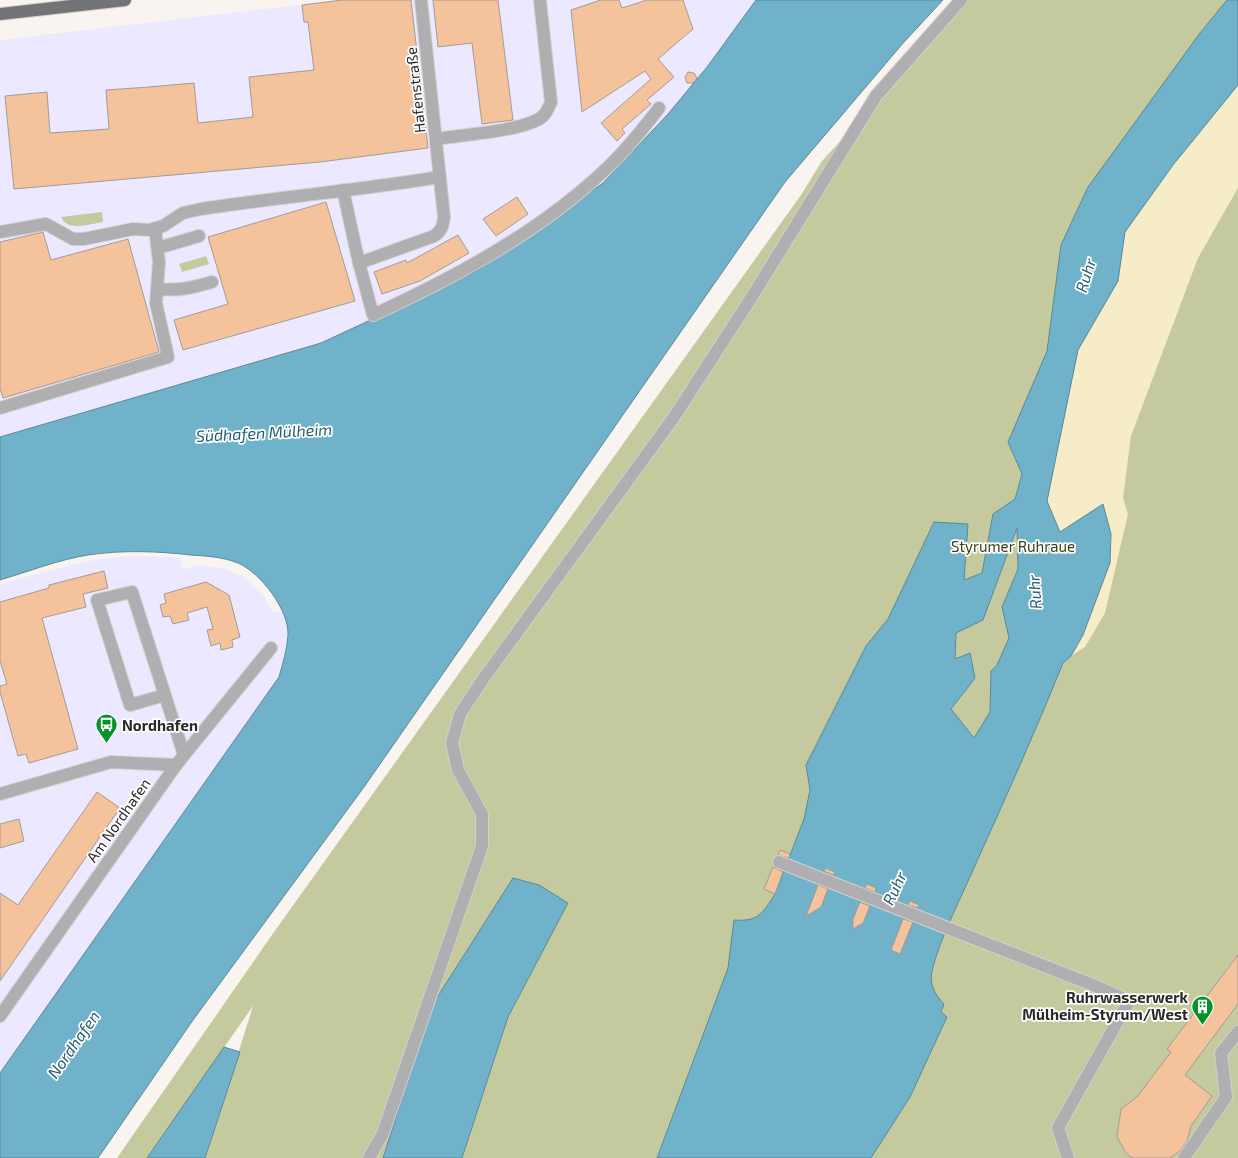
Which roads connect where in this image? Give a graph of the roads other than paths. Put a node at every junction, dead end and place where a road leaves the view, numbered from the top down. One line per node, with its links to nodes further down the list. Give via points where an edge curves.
1 (125, 0): 5 (main road)
2 (421, 0): 7 (street, Hafenstraße)
3 (961, 0): 26 (street, via 876,96 674,417 460,714 452,743 458,770 482,814 482,846 383,1133)
4 (540, 1): 7 (street, via 551,102 547,112 527,124)
5 (0, 14)
6 (659, 108): 14 (street, via 608,167 567,202 521,236 429,289 373,315)
7 (436, 139): 8 (street, Hafenstraße)
8 (440, 177): 9 (street); 14 (street, Hafenstraße, via 444,217 439,232)
9 (343, 190): 10 (street, via 201,209 183,213); 14 (street)
10 (156, 228): 11 (street, via 133,229 84,239 73,239 46,224); 13 (street)
11 (0, 232)
12 (199, 236): 13 (street)
13 (158, 248): 16 (street)
14 (359, 263)
15 (212, 282): 16 (street, via 181,290)
16 (158, 289): 17 (street, via 156,303 168,357)
17 (0, 408)
18 (271, 648): 20 (street, Am Nordhafen)
19 (165, 696): 19 (street, via 132,592 97,600 130,705); 20 (street)
20 (184, 755): 21 (street, Am Nordhafen)
21 (176, 765): 22 (street, via 111,762); 24 (street, Am Nordhafen)
22 (0, 794)
23 (779, 862): 27 (street, via 1129,1001 1058,1128)
24 (0, 1016)
25 (1238, 1032): 28 (street, via 1221,1053 1226,1097)
26 (369, 1158)
27 (1068, 1158)
28 (1184, 1158)

